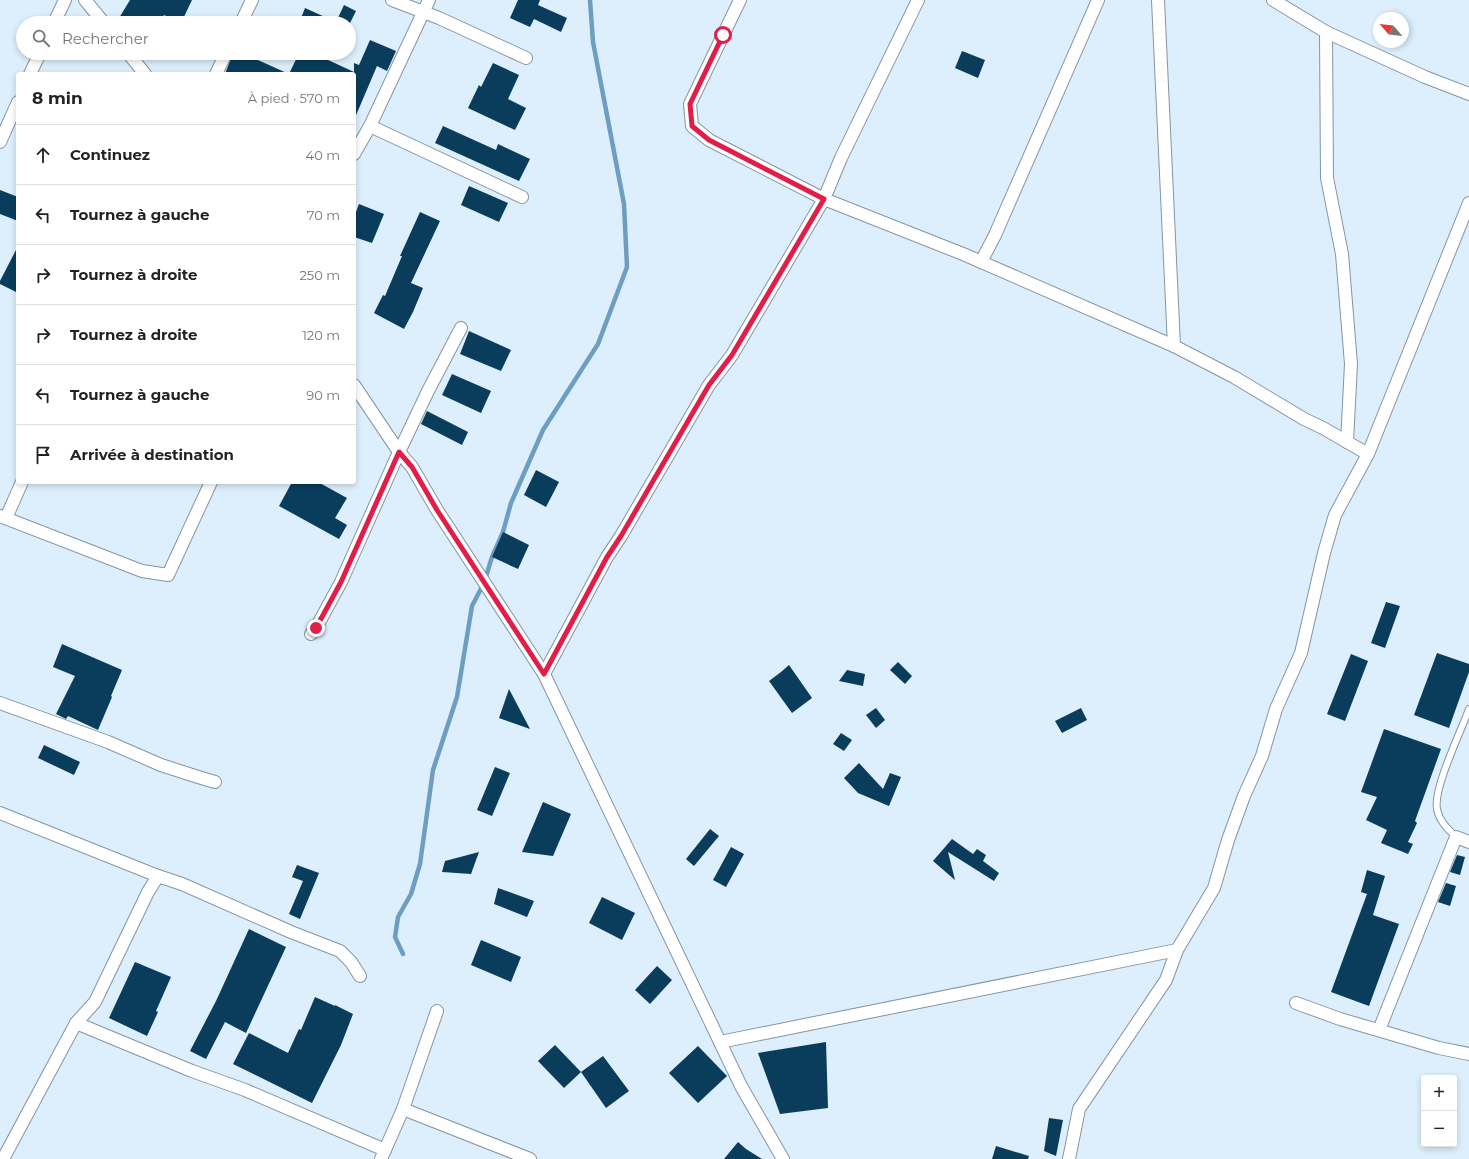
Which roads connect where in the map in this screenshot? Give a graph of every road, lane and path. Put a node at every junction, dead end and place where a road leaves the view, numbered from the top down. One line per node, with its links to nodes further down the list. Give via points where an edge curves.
1 (64, 0): 12 (street)
2 (85, 0): 13 (street)
3 (252, 0): 14 (street)
4 (392, 0): 11 (street)
5 (429, 0): 11 (street)
6 (740, 0): 29 (street, via 690,104 692,126 709,140)
7 (918, 0): 29 (street, via 841,158)
8 (1098, 0): 31 (street, via 998,229)
9 (1158, 0): 33 (street)
10 (1273, 0): 15 (street)
11 (424, 12): 16 (street); 25 (street)
12 (57, 16)
13 (98, 16)
14 (244, 16)
15 (1326, 32): 23 (street); 35 (street, via 1327,178 1342,254 1351,364)
16 (526, 58)
17 (37, 60): 20 (street)
18 (134, 60): 21 (street)
19 (223, 60): 22 (street)
20 (31, 72)
21 (143, 72)
22 (217, 72)
23 (1469, 94)
24 (16, 106): 26 (street)
25 (370, 126): 27 (street); 28 (street)
26 (0, 142)
27 (356, 150)
28 (522, 197)
29 (824, 199): 31 (street); 42 (street, via 732,355 709,385 607,557)
30 (1469, 203): 37 (street)
31 (981, 262): 33 (street)
32 (461, 328): 36 (street)
33 (1174, 346): 35 (street, via 1234,377)
34 (356, 388): 36 (street)
35 (1347, 442): 37 (street)
36 (399, 452): 41 (street, via 341,582); 42 (street, via 412,467 437,510)
37 (1368, 454): 50 (street, via 1335,515 1301,653 1276,708 1262,756 1228,840 1214,888)
38 (21, 484): 40 (street)
39 (210, 484): 40 (street, via 168,575 142,571)
40 (3, 517)
41 (311, 634)
42 (544, 674): 56 (street)
43 (0, 702): 45 (street, via 108,742 161,765)
44 (1469, 709): 47 (lane, via 1439,787 1437,809 1442,823)
45 (215, 782)
46 (0, 813): 49 (street)
47 (1456, 837): 48 (street); 55 (street)
48 (1469, 842)
49 (158, 876): 51 (street, via 340,950); 54 (street, via 95,1002)
50 (1177, 950): 56 (street); 63 (street, via 1166,980 1079,1109)
51 (360, 976)
52 (1296, 1003): 55 (street)
53 (437, 1011): 58 (street)
54 (76, 1023): 59 (street, via 245,1090); 60 (street)
55 (1379, 1030): 57 (street)
56 (720, 1042): 62 (street, via 741,1086)
57 (1469, 1054)
58 (403, 1109): 59 (street); 61 (street)
59 (383, 1154)
60 (3, 1159)
61 (530, 1159)
62 (783, 1159)
63 (1069, 1159)

